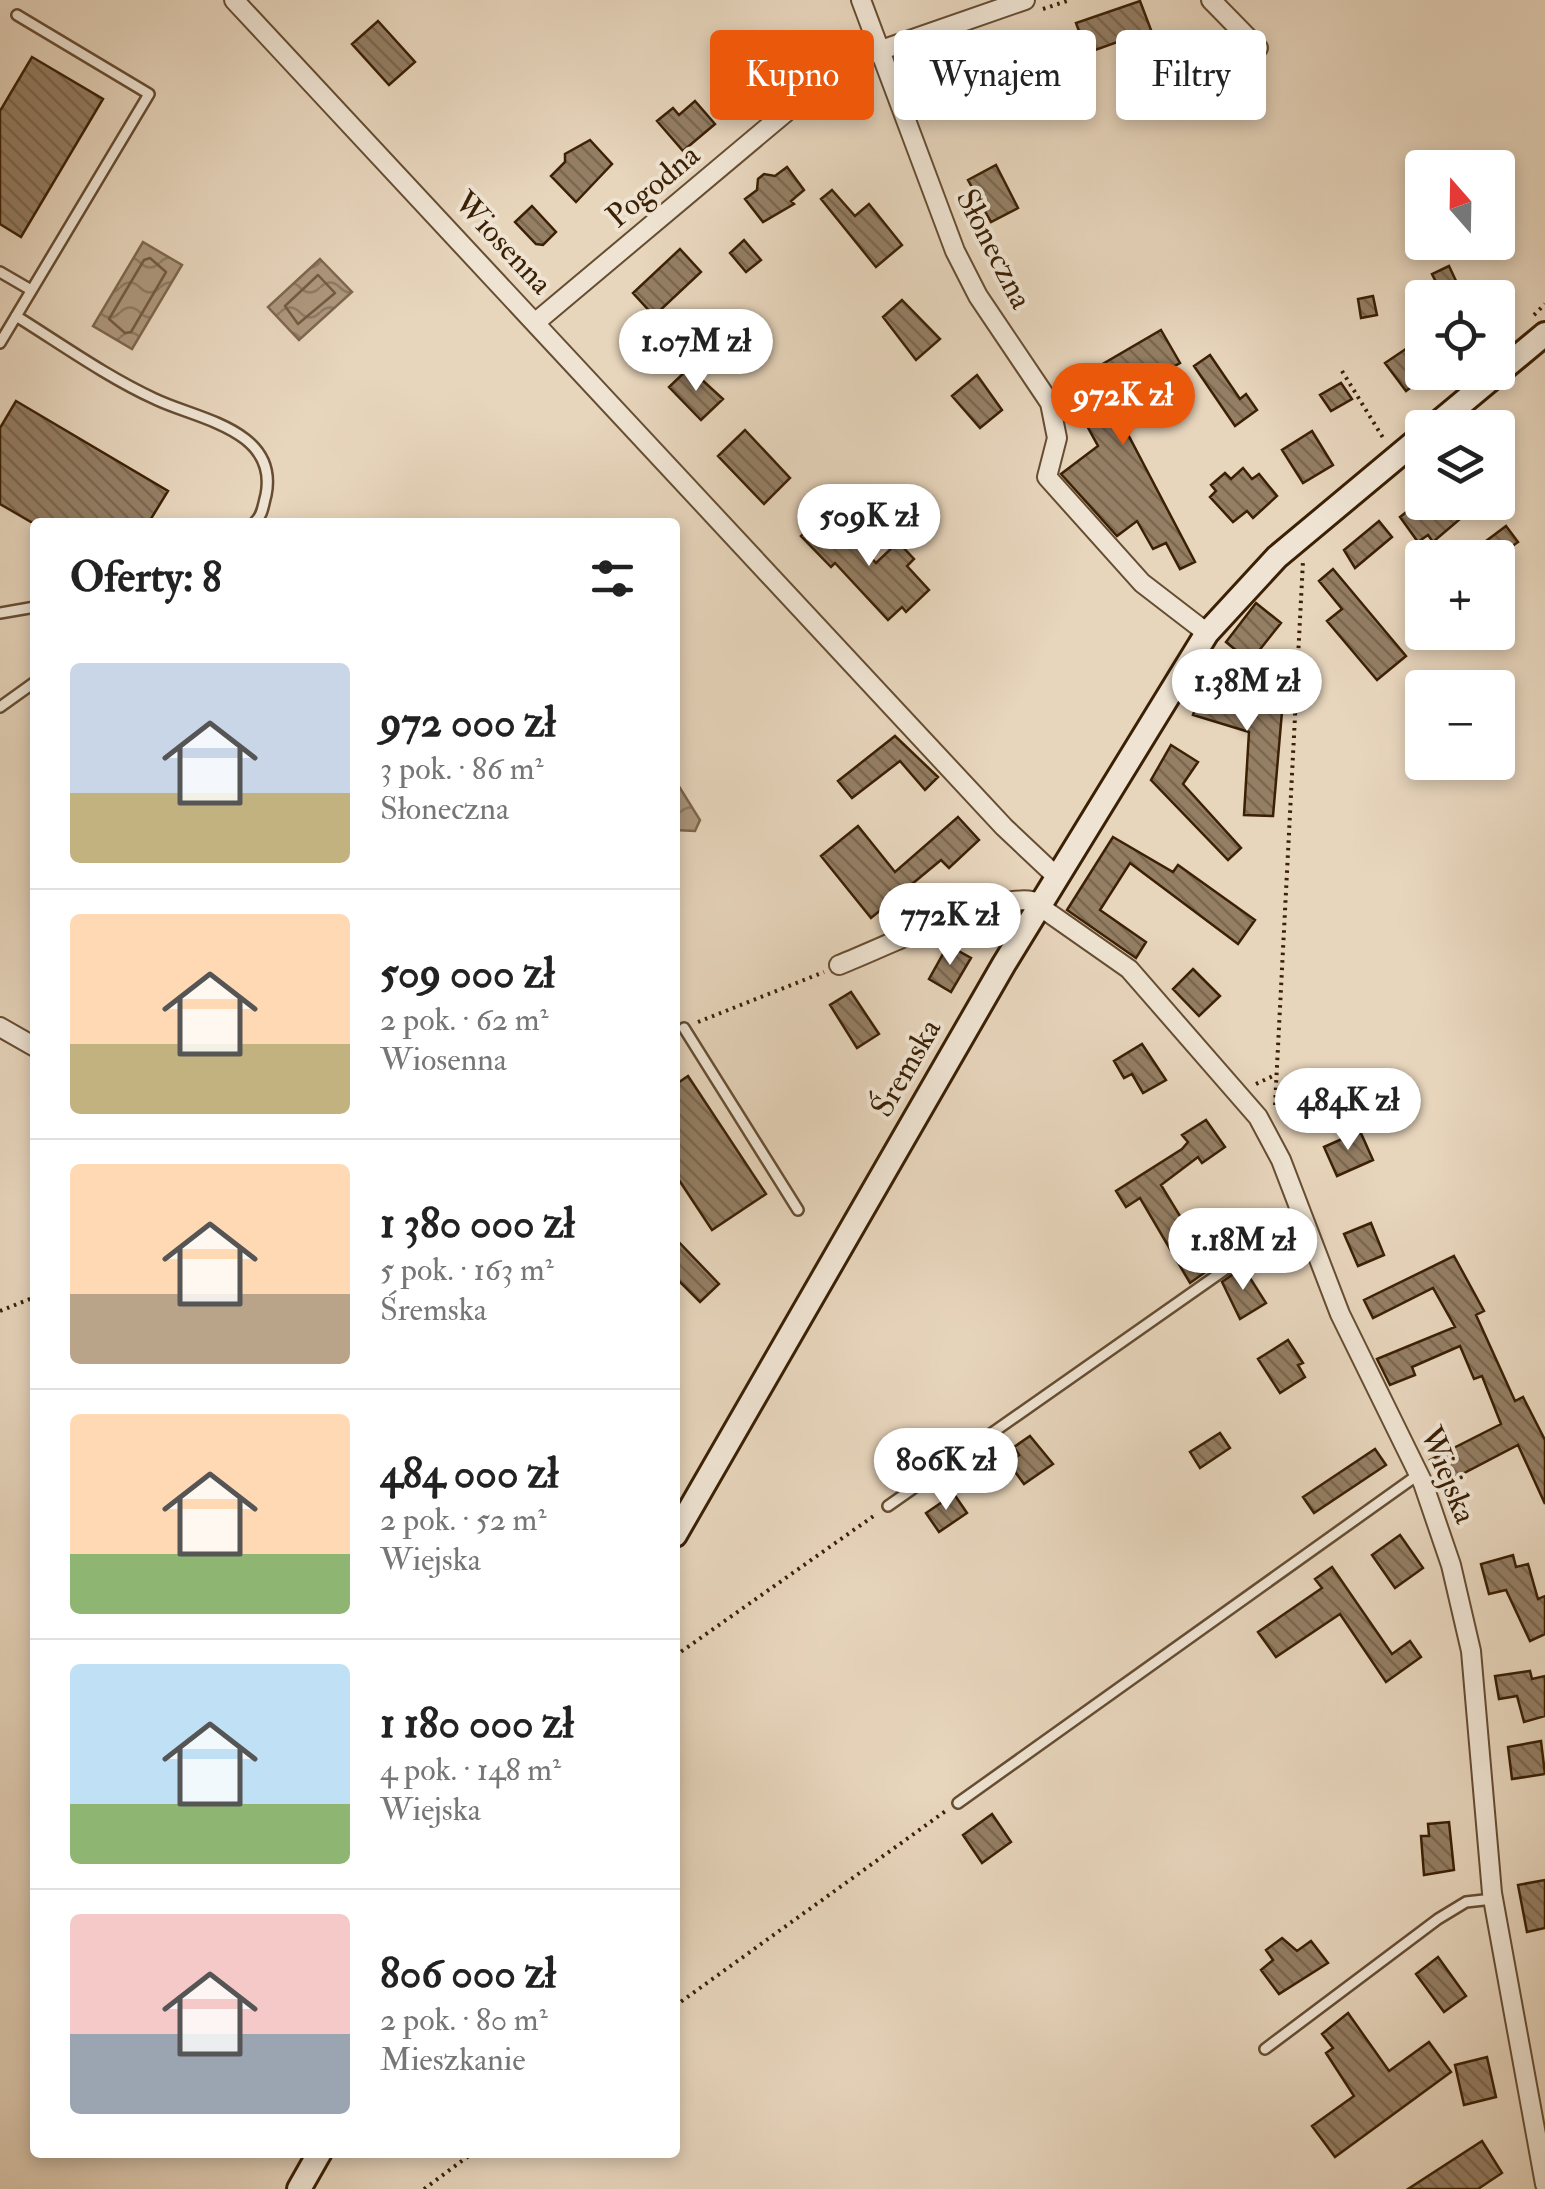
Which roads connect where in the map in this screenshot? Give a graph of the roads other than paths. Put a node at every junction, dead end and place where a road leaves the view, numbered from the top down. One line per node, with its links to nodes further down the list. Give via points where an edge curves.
1 (234, 0): 11 (street, Wiosenna)
2 (860, 0): 7 (street, Słoneczna)
3 (1026, 0): 7 (street, Pogodna)
4 (1212, 0): 6 (street)
5 (17, 15): 9 (lane, via 150,94)
6 (1241, 30)
7 (879, 51): 11 (street, Pogodna, via 829,76); 19 (street, Słoneczna, via 960,263 1050,403 1057,438 1046,477 1142,583)
8 (0, 272): 9 (lane)
9 (31, 290): 10 (lane)
10 (16, 316): 13 (lane); 16 (lane, via 154,399 228,426 257,450 268,484)
11 (536, 322): 22 (street, Wiosenna)
12 (1545, 334): 14 (main road)
13 (0, 342)
14 (1454, 410)
15 (1405, 450): 19 (main road, Śremska, via 1292,544)
16 (260, 518)
17 (30, 608): 18 (lane)
18 (0, 613)
19 (1206, 633): 22 (main road, Śremska)
20 (30, 686): 21 (lane)
21 (0, 707)
22 (1056, 876): 23 (main road, Śremska)
23 (1039, 906): 24 (street, via 1020,898 982,908); 29 (street, Wiejska, via 1130,969 1239,1093 1268,1133); 32 (main road, Śremska)
24 (839, 965)
25 (0, 1027): 27 (street)
26 (684, 1028): 28 (lane)
27 (30, 1044)
28 (798, 1210)
29 (1301, 1220): 30 (street, Wiejska); 31 (lane)
30 (1419, 1474): 33 (lane); 34 (street, Wiejska, via 1451,1565 1471,1651)
31 (888, 1506)
32 (680, 1526)
33 (958, 1802)
34 (1493, 1898): 35 (lane, via 1466,1902 1438,1920); 37 (street, Wiejska)
35 (1265, 2048)
36 (316, 2158): 38 (main road)
37 (1545, 2184)
38 (298, 2189)

